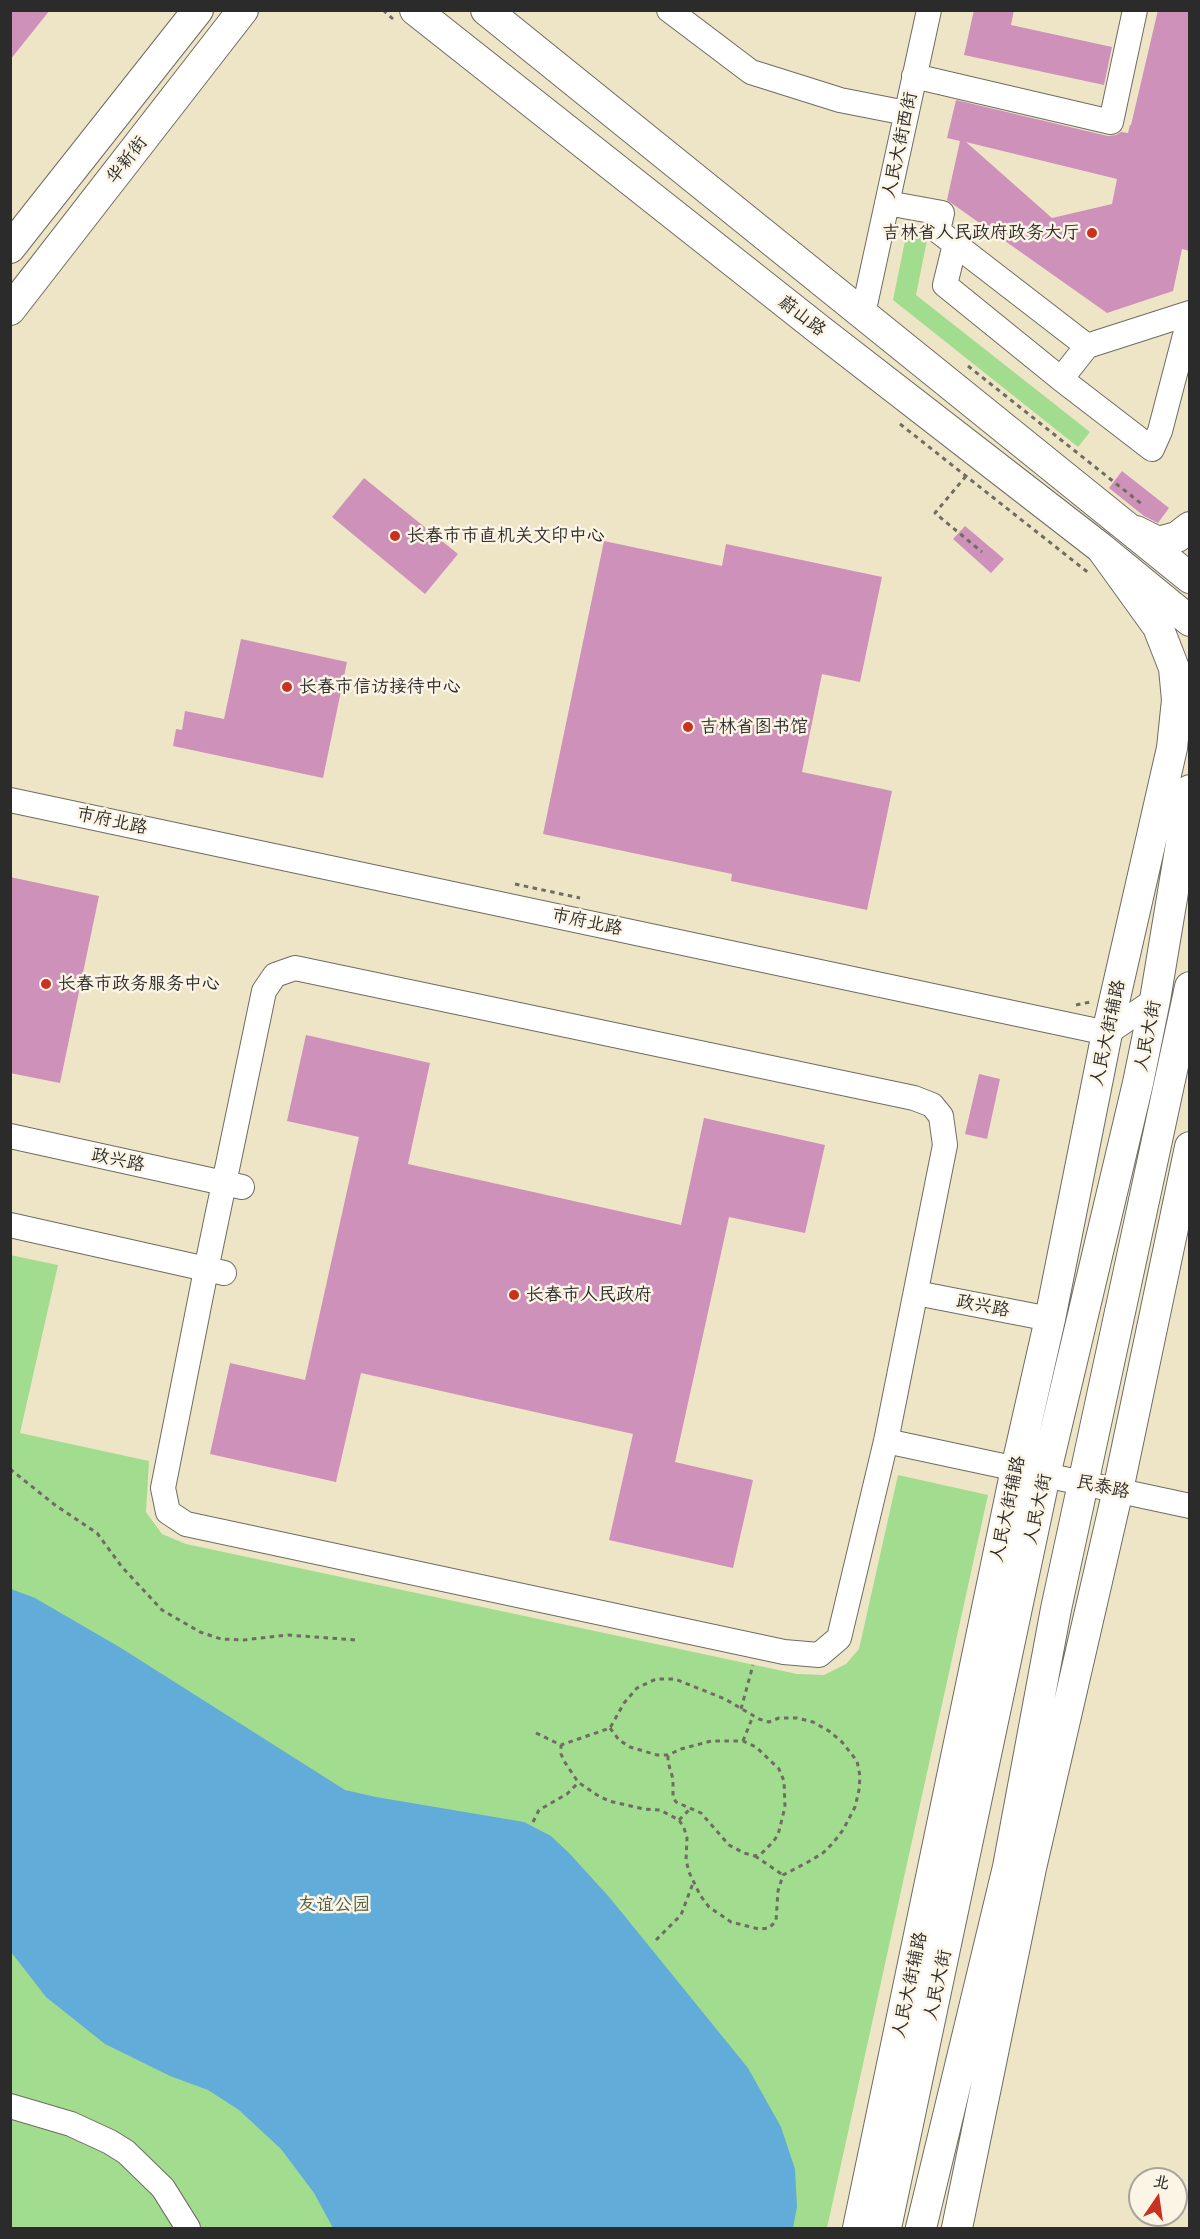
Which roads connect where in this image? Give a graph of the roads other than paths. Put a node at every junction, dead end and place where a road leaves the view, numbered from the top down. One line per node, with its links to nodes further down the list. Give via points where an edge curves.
1 (198, 10): 12 (main road, 华新街)
2 (243, 10): 13 (main road, 华新街)
3 (486, 10): 14 (main road)
4 (669, 10): 9 (street, via 751,72 840,100)
5 (929, 10): 8 (street, 人民大街西街)
6 (1128, 12): 8 (street, via 1111,122)
7 (408, 18): 20 (main road, 蔚山路, via 821,331)
8 (914, 76): 9 (street, 人民大街西街)
9 (906, 113): 10 (street, 人民大街西街)
10 (887, 203): 11 (street, via 942,213 938,231); 14 (street, 人民大街西街)
11 (955, 244): 16 (street); 17 (street, via 945,285)
12 (10, 248)
13 (10, 310)
14 (863, 314): 18 (main road)
15 (1190, 315): 16 (street); 17 (street, via 1152,449)
16 (1087, 346): 17 (street)
17 (1061, 379)
18 (1117, 521): 19 (main road, via 1158,542 1177,537); 21 (main road)
19 (1190, 527)
20 (1096, 561): 22 (main road, 蔚山路); 24 (main road, via 1158,627 1174,668 1177,700)
21 (1190, 578)
22 (1190, 621)
23 (1190, 664): 24 (main road)
24 (1172, 748): 25 (main road)
25 (1176, 790): 28 (main road, 人民大街); 29 (main road, 人民大街辅路)
26 (10, 800): 29 (street, 市府北路)
27 (1190, 987): 39 (main road, 人民大街)
28 (1155, 1000): 29 (street); 38 (main road, 人民大街, via 1138,1083)
29 (1107, 1033): 36 (main road, 人民大街辅路)
30 (10, 1137): 32 (street, 政兴路)
31 (1190, 1147): 40 (main road)
32 (234, 1186): 34 (street); 35 (street, via 264,991 275,975 295,968 588,1037 914,1098 932,1105 941,1116 945,1145)
33 (10, 1225): 34 (street)
34 (215, 1272): 37 (street, via 163,1488 168,1512 186,1524 784,1653 819,1655 839,1638)
35 (916, 1293): 36 (street, 政兴路); 37 (street, via 893,1370)
36 (1050, 1319): 38 (main road, 人民大街辅路)
37 (886, 1441): 38 (street)
38 (1031, 1472): 39 (street, 民泰路); 44 (main road, 人民大街辅路); 45 (main road, 人民大街)
39 (1083, 1483): 40 (street, 民泰路); 46 (main road, 人民大街, via 1008,1867)
40 (1118, 1490): 41 (street, 民泰路); 47 (main road, via 1031,1868)
41 (1190, 1506)
42 (10, 2106): 43 (street, via 71,2124 126,2152 163,2188)
43 (188, 2229)
44 (858, 2229)
45 (886, 2229)
46 (921, 2229)
47 (957, 2229)

